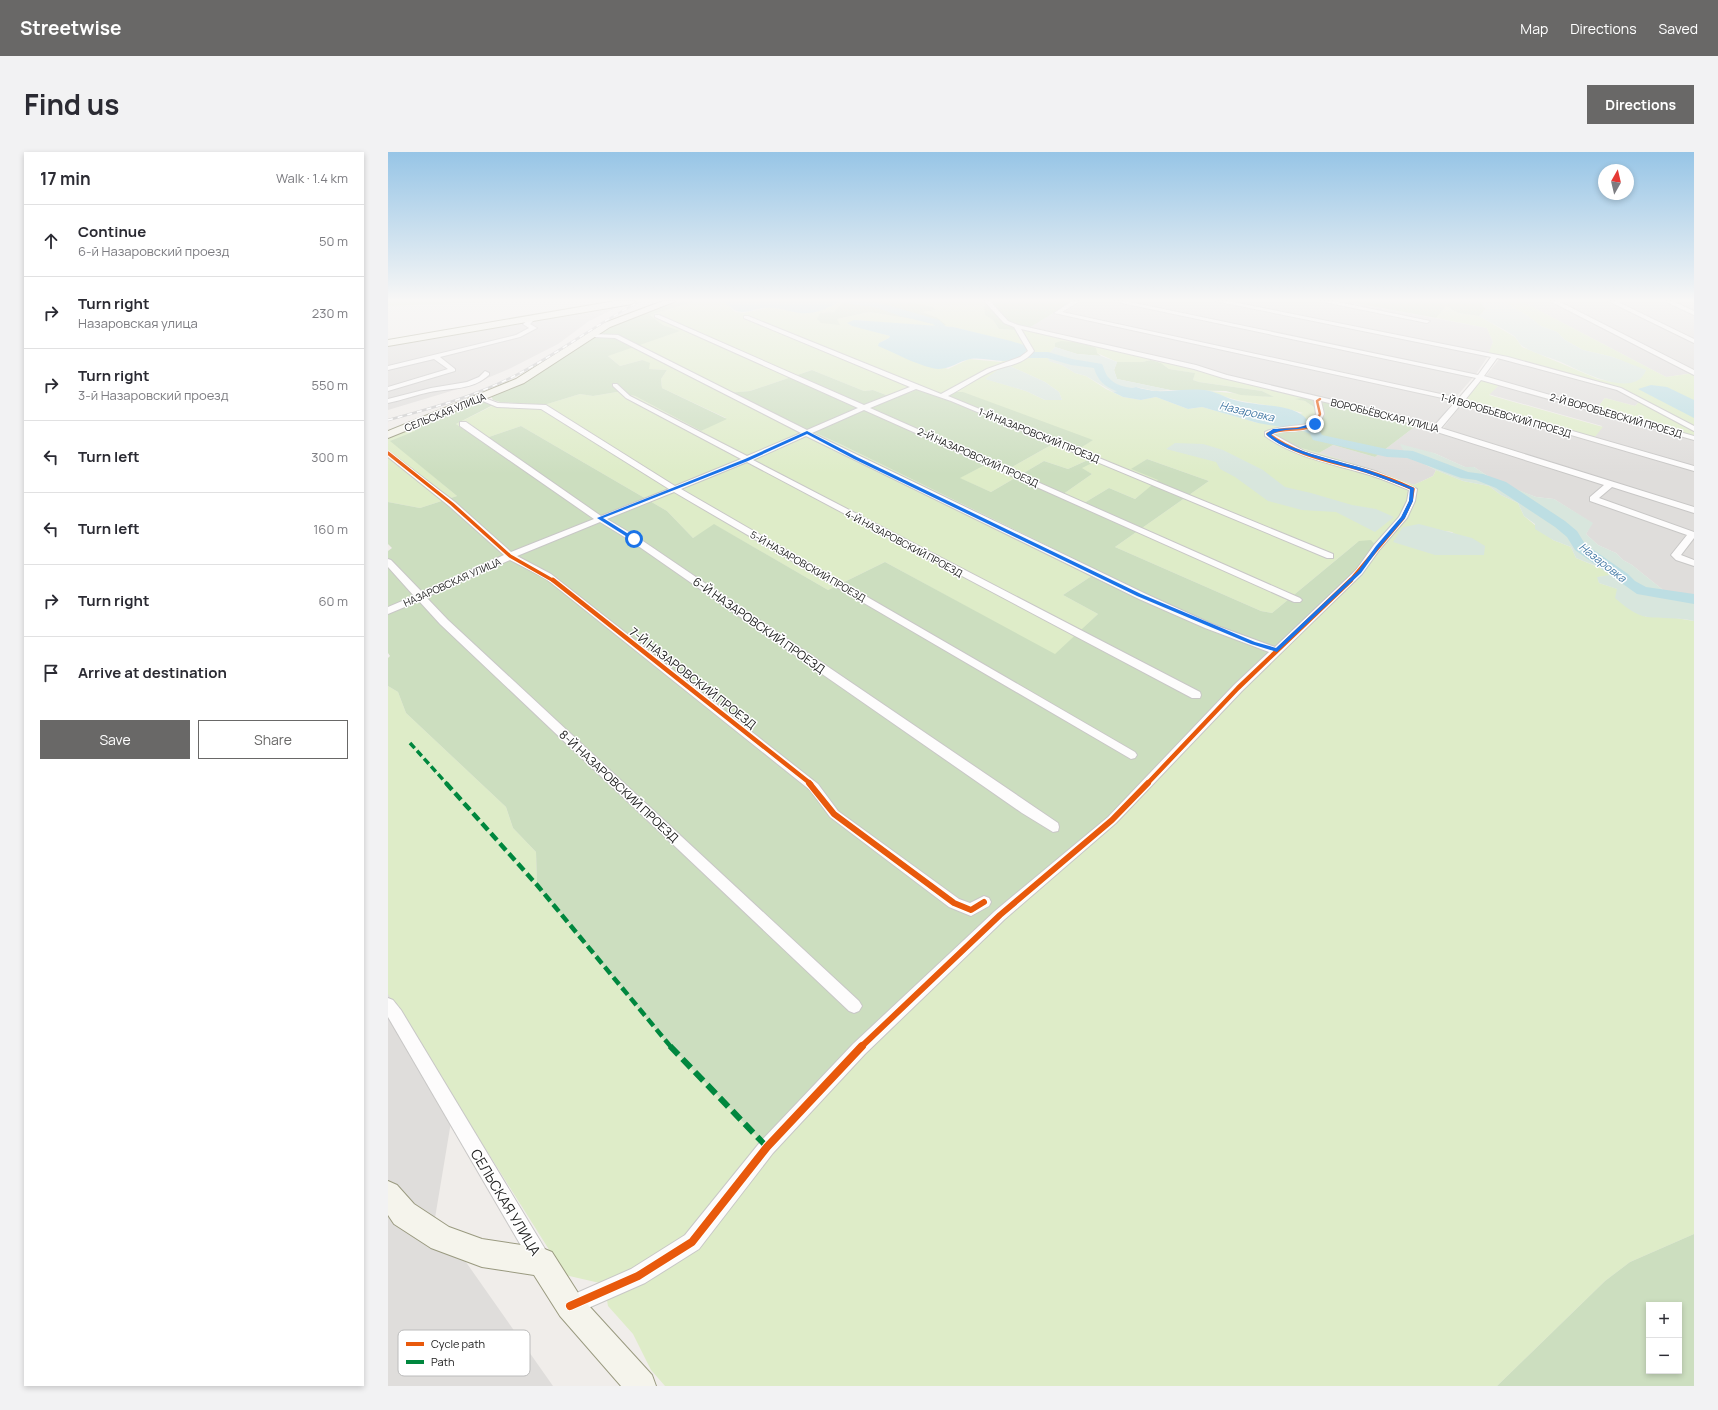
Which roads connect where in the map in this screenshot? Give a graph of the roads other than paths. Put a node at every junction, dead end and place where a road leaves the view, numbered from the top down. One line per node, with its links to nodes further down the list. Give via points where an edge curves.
1 (429, 359): 14 (street)
2 (438, 359): 20 (street, via 453,370)
3 (555, 359): 22 (street, СЕЛЬСКАЯ УЛИЦА, via 520,381)
4 (661, 359): 30 (street)
5 (754, 359): 26 (street, 2-Й НАЗАРОВСКИЙ ПРОЕЗД)
6 (847, 359): 19 (street, 1-Й НАЗАРОВСКИЙ ПРОЕЗД)
7 (1023, 359): 21 (street, via 989,370)
8 (1159, 359): 23 (street, ВОРОБЬЁВСКАЯ УЛИЦА)
9 (1274, 359): 24 (street, 1-Й ВОРОБЪЕВСКИЙ ПРОЕЗД)
10 (1392, 359): 17 (street, 2-Й ВОРОБЪЕВСКИЙ ПРОЕЗД)
11 (1493, 359): 17 (street)
12 (1505, 359): 29 (street, via 1619,389)
13 (1666, 359): 16 (street)
14 (388, 368)
15 (485, 373): 25 (street, via 487,374 483,378 475,382 430,390)
16 (1694, 373)
17 (1480, 377): 24 (street); 32 (street, 2-Й ВОРОБЪЕВСКИЙ ПРОЕЗД)
18 (615, 385): 34 (street, 4-Й НАЗАРОВСКИЙ ПРОЕЗД, via 628,396)
19 (916, 387): 21 (street, 1-Й НАЗАРОВСКИЙ ПРОЕЗД); 26 (street, НАЗАРОВСКАЯ УЛИЦА)
20 (388, 389)
21 (942, 396): 42 (street, 1-Й НАЗАРОВСКИЙ ПРОЕЗД)
22 (480, 398): 31 (street, СЕЛЬСКАЯ УЛИЦА); 37 (street, 5-Й НАЗАРОВСКИЙ ПРОЕЗД, via 498,405 543,407)
23 (1320, 399): 28 (street, ВОРОБЬЁВСКАЯ УЛИЦА); 48 (street, via 1317,401 1320,414 1315,424 1298,429 1274,430 1268,434 1276,441 1297,450 1367,471 1413,489 1411,501 1403,518 1359,572)
24 (1460, 400): 28 (street); 35 (street, 1-Й ВОРОБЪЕВСКИЙ ПРОЕЗД)
25 (388, 402)
26 (865, 407): 30 (street, НАЗАРОВСКАЯ УЛИЦА); 46 (street, 2-Й НАЗАРОВСКИЙ ПРОЕЗД)
27 (463, 424): 39 (street, 6-Й НАЗАРОВСКИЙ ПРОЕЗД)
28 (1436, 428): 36 (street, ВОРОБЬЁВСКАЯ УЛИЦА)
29 (1694, 429)
30 (807, 432): 34 (street, НАЗАРОВСКАЯ УЛИЦА); 48 (street, via 855,458 1139,595)
31 (388, 435)
32 (1694, 438)
33 (388, 453): 41 (street, 7-Й НАЗАРОВСКИЙ ПРОЕЗД, via 452,504)
34 (746, 460): 37 (street, НАЗАРОВСКАЯ УЛИЦА); 49 (street, 4-Й НАЗАРОВСКИЙ ПРОЕЗД)
35 (1694, 469)
36 (1611, 483): 38 (street, ВОРОБЬЁВСКАЯ УЛИЦА); 40 (street, via 1594,499)
37 (675, 489): 39 (street, НАЗАРОВСКАЯ УЛИЦА); 50 (street, 5-Й НАЗАРОВСКИЙ ПРОЕЗД)
38 (1694, 510)
39 (599, 518): 41 (street, НАЗАРОВСКАЯ УЛИЦА); 51 (street, 6-Й НАЗАРОВСКИЙ ПРОЕЗД, via 634,539)
40 (1693, 535): 44 (street, via 1676,555)
41 (510, 556): 45 (street, НАЗАРОВСКАЯ УЛИЦА); 52 (street, 7-Й НАЗАРОВСКИЙ ПРОЕЗД, via 548,576 814,787 834,814 954,903 971,910)
42 (1330, 556)
43 (388, 562): 45 (street, 8-Й НАЗАРОВСКИЙ ПРОЕЗД)
44 (1694, 562)
45 (420, 596): 47 (street, НАЗАРОВСКАЯ УЛИЦА); 54 (street, 8-Й НАЗАРОВСКИЙ ПРОЕЗД, via 456,633)
46 (1297, 600)
47 (388, 611)
48 (1277, 651): 57 (street, via 1238,688 1112,820 1000,915 860,1049 767,1147 692,1242 638,1276)
49 (1196, 695)
50 (1131, 755)
51 (1054, 827)
52 (984, 902)
53 (388, 1005): 56 (street, СЕЛЬСКАЯ УЛИЦА)
54 (854, 1006)
55 (388, 1194): 56 (street, via 404,1214 441,1238 482,1253)
56 (542, 1262): 57 (street, СЕЛЬСКАЯ УЛИЦА)
57 (570, 1306): 58 (street, СЕЛЬСКАЯ УЛИЦА)
58 (641, 1386)

